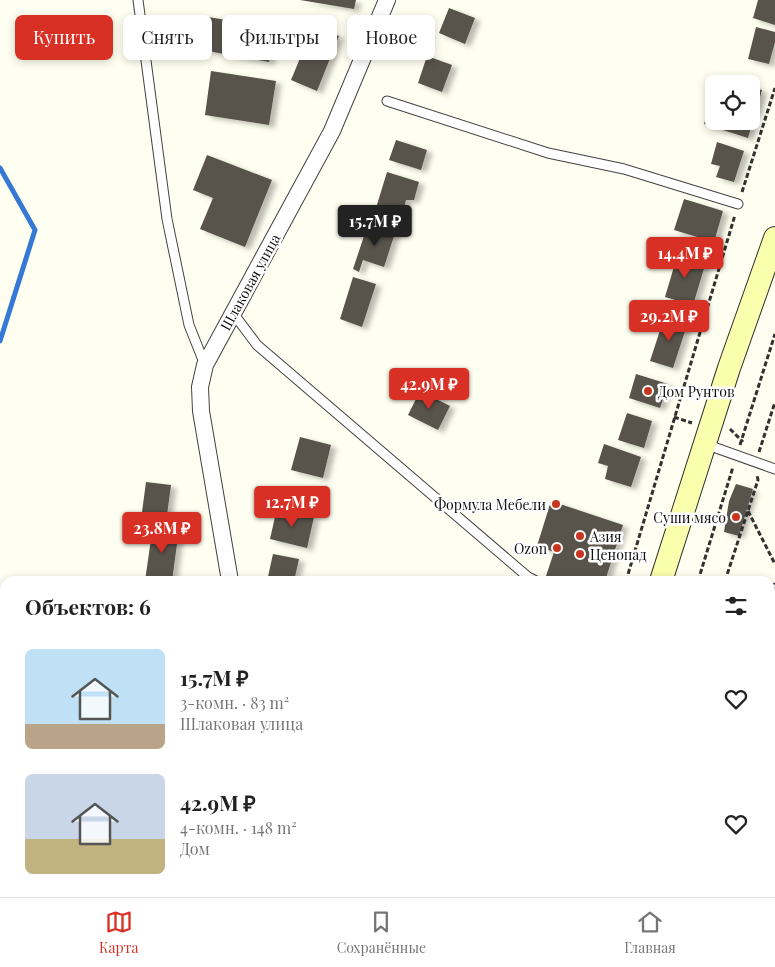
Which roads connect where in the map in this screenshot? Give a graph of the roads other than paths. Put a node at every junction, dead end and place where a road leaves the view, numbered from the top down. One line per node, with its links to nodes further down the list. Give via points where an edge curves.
1 (138, 0): 7 (lane, via 167,219 189,325)
2 (387, 0): 6 (street, Шлаковая улица, via 332,131)
3 (387, 101): 4 (lane, via 548,153 624,169)
4 (738, 204)
5 (774, 242): 8 (main road)
6 (233, 313): 7 (street, Шлаковая улица); 11 (lane, via 257,345)
7 (205, 365): 10 (street, Шлаковая улица, via 200,387 201,411)
8 (704, 444): 9 (lane); 12 (main road)
9 (775, 470)
10 (229, 576)
11 (527, 576)
12 (663, 576)

